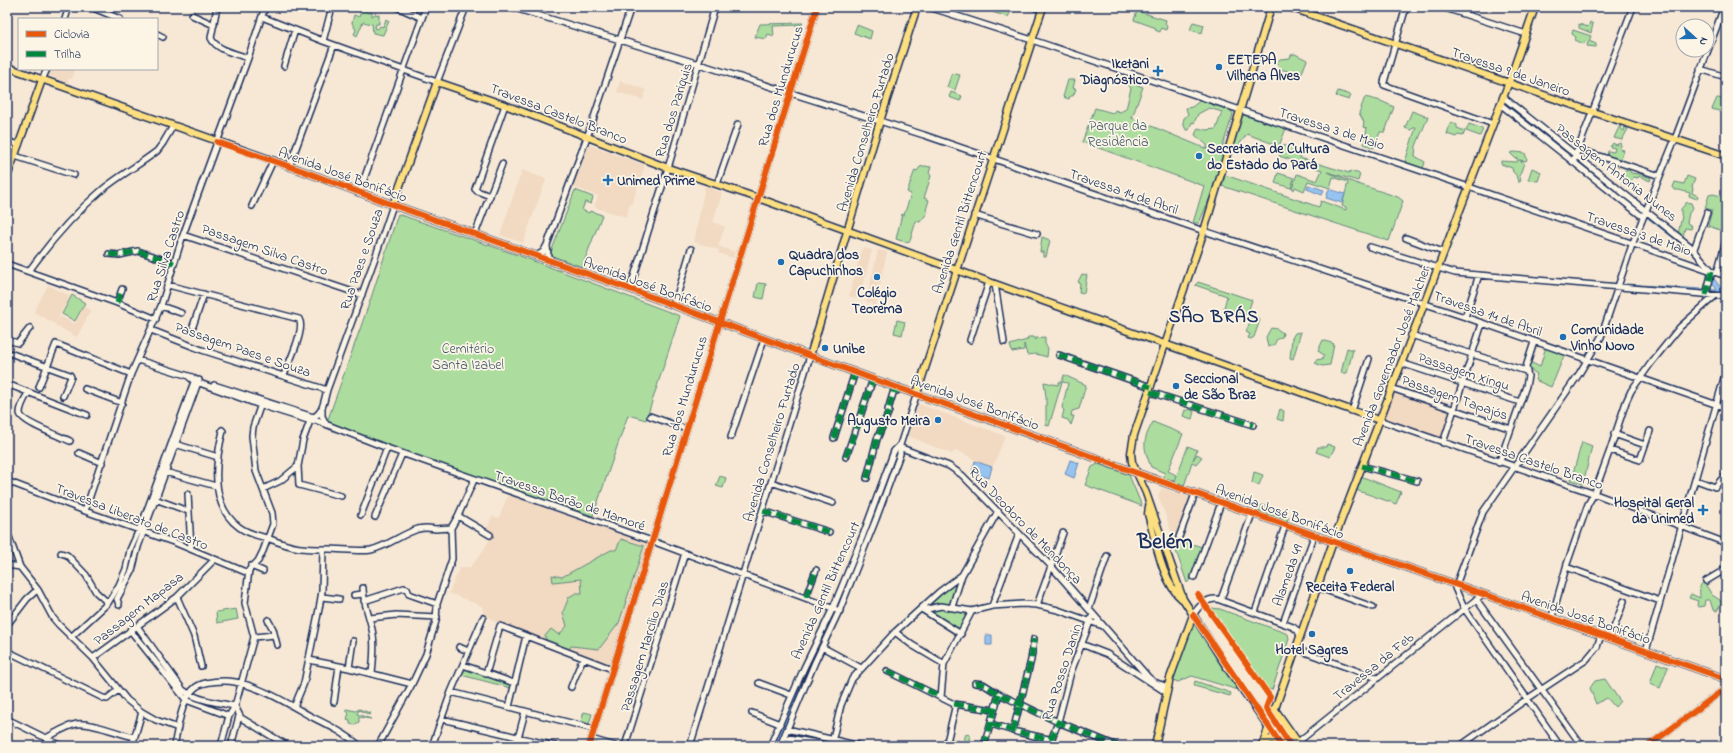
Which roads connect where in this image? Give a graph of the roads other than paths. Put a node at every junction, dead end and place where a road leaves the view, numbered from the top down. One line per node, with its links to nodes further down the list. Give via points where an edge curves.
1 (69, 7): 26 (street)
2 (91, 7): 27 (street)
3 (217, 7): 29 (street)
4 (265, 7): 25 (street, Rua Silva Castro)
5 (332, 7): 36 (street)
6 (397, 7): 28 (street)
7 (426, 7): 28 (street)
8 (466, 7): 48 (street, Rua Paes e Souza)
9 (511, 7): 34 (street, Travessa 14 de Abril)
10 (631, 7): 34 (street)
11 (715, 7): 40 (street, Rua dos Pariquis)
12 (817, 7): 50 (street, Rua dos Mundurucus)
13 (917, 7): 56 (main road, Avenida Conselheiro Furtado)
14 (929, 7): 35 (street, Travessa 3 de Maio)
15 (1034, 7): 23 (street)
16 (1271, 7): 54 (main road)
17 (1289, 7): 37 (main road, Travessa 9 de Janeiro)
18 (1406, 7): 37 (street)
19 (1442, 7): 32 (street)
20 (1535, 7): 32 (main road, Avenida Governador José Malcher)
21 (1632, 7): 55 (street)
22 (1724, 7): 45 (street)
23 (1042, 8): 35 (main road, Avenida Gentil Bittencourt)
24 (192, 15): 29 (street)
25 (262, 17): 30 (street, Travessa Castelo Branco); 39 (street, Rua Silva Castro)
26 (65, 18)
27 (118, 18)
28 (422, 18): 43 (street)
29 (214, 25): 39 (street, via 212,38 216,45)
30 (295, 30): 36 (street, Travessa Castelo Branco); 41 (street)
31 (158, 34): 33 (street)
32 (1526, 34): 49 (main road, Avenida Governador José Malcher)
33 (163, 37)
34 (620, 40): 40 (street, Travessa 14 de Abril); 60 (street)
35 (1032, 40): 54 (street, Travessa 3 de Maio); 69 (main road, Avenida Gentil Bittencourt)
36 (323, 41): 38 (street, Travessa Castelo Branco)
37 (1396, 43): 49 (main road, Travessa 9 de Janeiro); 58 (street, via 1384,83 1389,88)
38 (334, 45): 43 (street, Travessa Castelo Branco); 73 (street)
39 (248, 58): 63 (street, Rua Silva Castro)
40 (699, 64): 50 (street, Travessa 14 de Abril); 74 (street, Rua dos Pariquis)
41 (284, 66)
42 (7, 67): 47 (main road, Avenida José Bonifácio)
43 (403, 69): 48 (street, Travessa Castelo Branco); 80 (street)
44 (46, 70): 47 (street)
45 (1700, 70): 46 (street); 61 (street)
46 (1726, 77)
47 (42, 80): 59 (main road, Avenida José Bonifácio); 64 (main road)
48 (437, 82): 53 (main road, Travessa Castelo Branco); 83 (main road, Rua Paes e Souza)
49 (1509, 82): 51 (main road, Avenida Governador José Malcher); 55 (main road, Travessa 9 de Janeiro)
50 (790, 93): 56 (street, Travessa 14 de Abril); 82 (street, Rua dos Mundurucus)
51 (1503, 97): 52 (main road, Avenida Governador José Malcher); 66 (street, Passagem Antonia Nunes)
52 (1500, 104): 58 (main road, Avenida Governador José Malcher); 71 (street)
53 (505, 105): 60 (main road, Travessa Castelo Branco); 81 (street, via 476,187 476,191)
54 (1240, 110): 79 (street, Travessa 3 de Maio); 90 (main road)
55 (1593, 112): 61 (main road, Travessa 9 de Janeiro); 65 (street)
56 (880, 121): 69 (street, Travessa 14 de Abril); 89 (main road, Avenida Conselheiro Furtado)
57 (738, 124): 78 (street)
58 (1493, 124): 79 (main road, Avenida Governador José Malcher)
59 (173, 126): 63 (main road, Avenida José Bonifácio); 109 (street, via 157,151 102,190 76,214)
60 (587, 136): 74 (main road, Travessa Castelo Branco); 96 (street)
61 (1675, 139): 68 (main road, Travessa 9 de Janeiro); 77 (street)
62 (7, 140): 64 (street)
63 (217, 142): 70 (main road, Avenida José Bonifácio); 93 (street, Rua Silva Castro)
64 (19, 145): 67 (main road)
65 (1578, 149): 66 (street); 77 (street)
66 (1576, 155): 71 (street); 85 (street, Passagem Antonia Nunes)
67 (15, 156): 75 (main road); 76 (street)
68 (1726, 156)
69 (993, 158): 87 (main road, Avenida Gentil Bittencourt); 90 (street, Travessa 14 de Abril)
70 (273, 161): 73 (main road, Avenida José Bonifácio); 84 (street)
71 (1573, 162): 88 (street)
72 (502, 164): 81 (street)
73 (289, 166): 80 (main road, Avenida José Bonifácio)
74 (668, 168): 78 (main road, Travessa Castelo Branco); 118 (street, Rua dos Pariquis)
75 (8, 174)
76 (74, 176)
77 (1660, 176): 85 (street)
78 (717, 184): 82 (main road, Travessa Castelo Branco)
79 (1469, 187): 97 (street, Travessa 3 de Maio); 101 (main road, Avenida Governador José Malcher)
80 (359, 192): 83 (main road, Avenida José Bonifácio)
81 (490, 196): 91 (street)
82 (758, 198): 89 (main road, Travessa Castelo Branco); 131 (street, Rua dos Mundurucus)
83 (393, 205): 91 (main road, Avenida José Bonifácio); 121 (street, Rua Paes e Souza)
84 (252, 206)
85 (1646, 210): 88 (street); 100 (street, Passagem Antonia Nunes)
86 (1707, 213): 100 (street)
87 (974, 215): 92 (street); 108 (main road, Avenida Gentil Bittencourt)
88 (1643, 217): 97 (street)
89 (848, 230): 108 (main road, Travessa Castelo Branco); 146 (main road, Avenida Conselheiro Furtado)
90 (1204, 231): 125 (street, Travessa 14 de Abril); 142 (main road)
91 (475, 234): 103 (main road, Avenida José Bonifácio)
92 (1037, 234)
93 (183, 235): 105 (street, Rua Silva Castro); 121 (street, Passagem Silva Castro)
94 (1406, 238): 101 (street)
95 (1726, 240): 110 (street)
96 (547, 245): 103 (street, via 543,252); 104 (street, via 548,255)
97 (1632, 245): 110 (street, Travessa 3 de Maio); 116 (street)
98 (1370, 247): 107 (street)
99 (691, 249): 127 (street)
100 (1694, 249): 110 (street, Passagem Antonia Nunes)
101 (1443, 252): 107 (main road, Avenida Governador José Malcher)
102 (109, 254): 105 (street, via 119,255 138,251)
103 (536, 256): 104 (main road, Avenida José Bonifácio)
104 (552, 261): 118 (main road, Avenida José Bonifácio)
105 (174, 263): 115 (street, Rua Silva Castro)
106 (7, 264): 109 (street)
107 (1438, 268): 111 (street); 125 (main road, Avenida Governador José Malcher)
108 (956, 270): 113 (main road, Travessa Castelo Branco); 169 (main road, Avenida Gentil Bittencourt)
109 (29, 271): 124 (street)
110 (1712, 273): 112 (street, Travessa 3 de Maio); 119 (street)
111 (1479, 276): 116 (street); 129 (street)
112 (1726, 276)
113 (989, 282): 114 (main road, Travessa Castelo Branco); 139 (street)
114 (995, 284): 140 (street); 142 (main road, Travessa Castelo Branco)
115 (168, 285): 120 (street); 126 (street, Rua Silva Castro)
116 (1618, 287): 119 (street); 149 (street, via 1601,337)
117 (122, 289): 124 (street)
118 (630, 289): 127 (main road, Avenida José Bonifácio)
119 (1707, 293): 122 (street)
120 (204, 294): 133 (street); 156 (street, via 297,318 301,323 296,347)
121 (362, 294): 166 (street, Rua Paes e Souza)
122 (1715, 296): 123 (street); 158 (street, via 1680,327)
123 (1726, 296)
124 (117, 303): 130 (street)
125 (1423, 304): 129 (street, Travessa 14 de Abril); 136 (main road, Avenida Governador José Malcher)
126 (161, 306): 128 (street); 130 (street, Rua Silva Castro)
127 (674, 306): 131 (main road, Avenida José Bonifácio)
128 (181, 313)
129 (1465, 317): 132 (street, Travessa 14 de Abril)
130 (156, 319): 135 (street, Rua Silva Castro)
131 (718, 322): 137 (main road, Avenida José Bonifácio); 185 (street, Rua dos Mundurucus)
132 (1482, 324): 141 (street, Travessa 14 de Abril); 144 (street)
133 (193, 326)
134 (30, 328): 138 (street, via 18,343)
135 (151, 330): 148 (street, Rua Silva Castro); 156 (street, Passagem Paes e Souza, via 202,350)
136 (1411, 335): 144 (street); 150 (main road, Avenida Governador José Malcher)
137 (764, 339): 146 (main road, Avenida José Bonifácio); 190 (street)
138 (7, 340)
139 (970, 340)
140 (1004, 342)
141 (1534, 342): 149 (street, Travessa 14 de Abril); 152 (street)
142 (1166, 344): 167 (main road); 178 (main road, Travessa Castelo Branco)
143 (7, 352): 151 (street)
144 (1472, 354): 152 (street); 161 (street)
145 (1059, 355): 167 (street)
146 (810, 356): 153 (main road, Avenida José Bonifácio); 216 (street, Avenida Conselheiro Furtado)
147 (1369, 359): 178 (street)
148 (138, 360): 155 (street, Rua Silva Castro); 159 (street, Travessa Barão de Mamoré)
149 (1588, 360): 158 (street, Travessa 14 de Abril); 207 (street)
150 (1401, 363): 161 (street, Passagem Xingu); 164 (main road, Avenida Governador José Malcher)
151 (47, 368): 155 (street, via 57,344); 162 (street); 170 (street, via 70,376)
152 (1526, 371): 171 (street, via 1527,382)
153 (855, 372): 157 (main road, Avenida José Bonifácio); 191 (street)
154 (1726, 372): 174 (street)
155 (131, 374): 172 (street, Rua Silva Castro)
156 (284, 375): 166 (street, Passagem Paes e Souza)
157 (873, 379): 163 (main road, Avenida José Bonifácio); 202 (street)
158 (1640, 379): 174 (street, Travessa 14 de Abril); 189 (street, via 1626,402)
159 (196, 380): 173 (street, Travessa Barão de Mamoré); 194 (street); 237 (street)
160 (7, 384): 168 (street)
161 (1462, 384): 171 (street, Passagem Xingu); 177 (street)
162 (40, 387)
163 (898, 387): 169 (main road, Avenida José Bonifácio); 211 (street, via 897,391 894,390 889,411 877,439)
164 (1391, 388): 177 (street, Passagem Tapajós); 182 (main road, Avenida Governador José Malcher)
165 (85, 389): 172 (street)
166 (327, 390): 175 (street, Rua Paes e Souza)
167 (1151, 390): 184 (street); 209 (main road, via 1134,435 1131,453)
168 (28, 393): 179 (street); 192 (street, via 20,412 21,416 28,422)
169 (916, 393): 196 (street, Avenida Gentil Bittencourt); 209 (main road, Avenida José Bonifácio)
170 (63, 396)
171 (1520, 402): 186 (street)
172 (122, 403): 204 (street, Rua Silva Castro)
173 (261, 403): 181 (street, Travessa Barão de Mamoré); 218 (street, via 252,436 256,471)
174 (1716, 405): 176 (street, Travessa 14 de Abril); 213 (street)
175 (322, 408): 181 (street, Rua Paes e Souza); 183 (street, Rua Paes e Souza)
176 (1726, 408)
177 (1454, 409): 186 (street, Passagem Tapajós); 193 (street)
178 (1352, 411): 182 (main road, Travessa Castelo Branco)
179 (87, 415)
180 (650, 416): 185 (street)
181 (312, 419): 183 (street, Travessa Barão de Mamoré); 205 (street, via 303,440)
182 (1379, 420): 193 (street, Travessa Castelo Branco); 206 (main road, Avenida Governador José Malcher)
183 (326, 424): 197 (street, Travessa Barão de Mamoré)
184 (1253, 425)
185 (686, 429): 246 (street, Rua dos Mundurucus)
186 (1511, 429): 203 (street)
187 (222, 430): 201 (street)
188 (1650, 431): 195 (street)
189 (1614, 434): 195 (street); 198 (street)
190 (731, 437)
191 (834, 438)
192 (70, 441)
193 (1443, 442): 203 (street, Travessa Castelo Branco)
194 (175, 444): 201 (street); 208 (street)
195 (1645, 445): 198 (street, via 1640,460)
196 (899, 446): 229 (street, Rua Deodoro de Mendonça, via 954,469); 292 (street, Avenida Gentil Bittencourt, via 894,451)
197 (387, 448): 200 (street, Travessa Barão de Mamoré); 231 (street)
198 (1610, 450): 221 (street)
199 (79, 453): 204 (street)
200 (402, 454): 212 (street, Travessa Barão de Mamoré); 233 (street)
201 (218, 457): 217 (street)
202 (846, 457)
203 (1499, 462): 207 (street, Travessa Castelo Branco)
204 (102, 463): 226 (street, Rua Silva Castro)
205 (298, 466): 218 (street, via 280,481); 222 (street, via 299,485)
206 (1362, 466): 215 (street); 247 (main road, Avenida Governador José Malcher)
207 (1513, 467): 221 (street, Travessa Castelo Branco); 268 (street, via 1483,512)
208 (165, 472): 217 (street); 223 (street)
209 (1136, 473): 220 (main road, Avenida José Bonifácio); 298 (main road, via 1146,493 1183,599)
210 (1726, 474): 213 (street, via 1715,487)
211 (867, 478)
212 (474, 480): 232 (street); 246 (street, Travessa Barão de Mamoré)
213 (1696, 480): 235 (street)
214 (7, 481): 226 (street, Travessa Liberato de Castro)
215 (1417, 481)
216 (771, 482): 225 (street); 228 (street, Avenida Conselheiro Furtado)
217 (216, 486): 245 (street, via 222,504 235,524)
218 (263, 489): 245 (street, via 273,517)
219 (188, 494): 227 (street)
220 (1195, 494): 224 (main road, Avenida José Bonifácio); 244 (street)
221 (1594, 494): 235 (street, Travessa Castelo Branco); 259 (street, via 1588,504)
222 (340, 496)
223 (156, 500): 227 (street); 237 (street)
224 (1221, 503): 230 (main road, Avenida José Bonifácio); 266 (street)
225 (833, 504)
226 (85, 511): 237 (street, Travessa Liberato de Castro)
227 (188, 511): 249 (street)
228 (763, 511): 238 (street); 264 (street, Avenida Conselheiro Furtado)
229 (998, 511): 240 (street, Rua Deodoro de Mendonça); 265 (street)
230 (1252, 514): 234 (main road, Avenida José Bonifácio); 280 (street)
231 (361, 515)
232 (458, 516): 236 (street); 241 (street)
233 (375, 517)
234 (1285, 526): 242 (main road, Avenida José Bonifácio); 296 (street)
235 (1681, 526): 248 (street, Travessa Castelo Branco); 283 (street)
236 (451, 528): 250 (street, via 418,529 371,550); 285 (street, via 452,559)
237 (142, 531): 249 (street, Travessa Liberato de Castro); 284 (street, via 130,550 126,569); 286 (street, via 130,576 117,599)
238 (829, 532)
239 (1063, 533): 257 (street)
240 (1019, 534): 257 (street, Rua Deodoro de Mendonça); 288 (street)
241 (490, 535)
242 (1314, 536): 247 (main road, Avenida José Bonifácio); 305 (street, Alameda 49)
243 (9, 537): 258 (street)
244 (1179, 537)
245 (269, 539): 250 (street, via 294,548); 256 (street)
246 (652, 541): 252 (street, Travessa Barão de Mamoré); 338 (street, Rua dos Mundurucus)
247 (1333, 542): 268 (main road, Avenida José Bonifácio); 269 (main road, Avenida Governador José Malcher)
248 (1726, 543)
249 (191, 549): 254 (street, Travessa Liberato de Castro)
250 (323, 549): 276 (street)
251 (61, 553): 284 (street, via 67,555 86,574 96,592)
252 (685, 553): 264 (street, Travessa Barão de Mamoré); 406 (street, Passagem Marcílio Dias)
253 (1107, 556): 293 (street)
254 (214, 560): 263 (street, Travessa Liberato de Castro); 275 (street, Passagem Mapasa)
255 (7, 565): 258 (street)
256 (252, 566): 262 (street); 263 (street)
257 (1051, 566): 287 (street); 293 (street, Rua Deodoro de Mendonça)
258 (20, 567): 271 (street)
259 (1566, 567): 283 (street); 301 (street)
260 (1726, 569): 267 (street)
261 (816, 570): 277 (street)
262 (263, 571)
263 (248, 573): 316 (street, via 245,603)
264 (742, 575): 277 (street, Travessa Barão de Mamoré); 407 (street, Avenida Conselheiro Furtado)
265 (962, 575): 289 (street); 294 (street, via 939,592)
266 (1194, 577)
267 (1706, 581)
268 (1456, 585): 273 (main road, Avenida José Bonifácio); 291 (street, via 1456,592)
269 (1317, 587): 290 (street); 314 (main road, Avenida Governador José Malcher)
270 (363, 588): 272 (street)
271 (37, 590): 306 (street); 315 (street, via 53,618)
272 (363, 594): 274 (street); 281 (street)
273 (1483, 594): 279 (street, Travessa da Feb); 301 (main road, Avenida José Bonifácio)
274 (354, 595)
275 (177, 597): 308 (street, Passagem Mapasa); 333 (street, via 194,636)
276 (322, 597): 278 (street); 330 (street)
277 (806, 597): 292 (street, Travessa Barão de Mamoré)
278 (339, 599)
279 (1476, 599): 291 (street, Travessa da Feb); 354 (street)
280 (1221, 600): 296 (street); 298 (street, via 1212,599 1204,603)
281 (364, 601): 285 (street, via 404,588 410,595); 299 (street)
282 (1624, 601): 317 (street)
283 (1660, 601): 327 (street)
284 (108, 603): 315 (street)
285 (437, 604): 300 (street)
286 (119, 605)
287 (1037, 605): 288 (street); 304 (street)
288 (992, 606): 295 (street)
289 (952, 607): 294 (street, via 941,606); 295 (street)
290 (1373, 607)
291 (1464, 608): 343 (street, Travessa da Feb); 360 (street)
292 (837, 609): 323 (street, Avenida Gentil Bittencourt); 357 (street, Avenida Gentil Bittencourt)
293 (1089, 609): 297 (street, Rua Deodoro de Mendonça)
294 (922, 610): 309 (street); 310 (street)
295 (972, 610): 310 (street)
296 (1255, 612): 305 (street)
297 (1093, 614): 304 (street, Rua Rosso Danin); 307 (street, Rua Deodoro de Mendonça)
298 (1193, 615): 353 (main road); 379 (main road)
299 (369, 616): 300 (street); 341 (street, via 374,637)
300 (437, 616): 349 (street, via 426,654)
301 (1552, 617): 312 (main road, Avenida José Bonifácio)
302 (483, 618): 326 (street)
303 (268, 620): 311 (street)
304 (1090, 621): 307 (street); 320 (street, Rua Rosso Danin)
305 (1283, 623): 314 (street, via 1297,629)
306 (7, 625)
307 (1104, 627): 335 (street, Rua Deodoro de Mendonça)
308 (133, 628): 328 (street, Passagem Mapasa); 358 (street)
309 (895, 632): 331 (street); 337 (street)
310 (961, 634): 331 (street)
311 (274, 635): 316 (street); 321 (street)
312 (1601, 635): 317 (main road, Avenida José Bonifácio); 354 (street, via 1597,647 1586,660)
313 (526, 636): 329 (street); 342 (street, via 500,626); 346 (street)
314 (1300, 636): 324 (main road, Avenida Governador José Malcher)
315 (71, 637): 328 (street)
316 (254, 637): 345 (street)
317 (1610, 638): 327 (main road, Avenida José Bonifácio)
318 (1034, 640): 362 (street)
319 (353, 642): 336 (street)
320 (1082, 644): 340 (street, via 1108,654); 376 (street, Rua Rosso Danin, via 1071,672)
321 (277, 645)
322 (459, 647): 326 (street)
323 (822, 647): 337 (street); 382 (street, Avenida Gentil Bittencourt)
324 (1296, 649): 343 (street); 370 (main road, Avenida Governador José Malcher)
325 (7, 651): 352 (street, via 103,698)
326 (468, 651): 332 (street)
327 (1646, 651): 344 (main road, Avenida José Bonifácio)
328 (93, 658): 352 (street)
329 (583, 658): 338 (street); 350 (street)
330 (309, 660): 334 (street); 364 (street, via 304,683)
331 (944, 664): 359 (street)
332 (463, 665): 342 (street); 355 (street)
333 (200, 666)
334 (339, 666): 336 (street); 361 (street)
335 (1140, 667): 340 (street); 353 (street, Rua Deodoro de Mendonça, via 1152,681)
336 (349, 668): 341 (street)
337 (861, 668): 389 (street, via 846,691)
338 (612, 669): 381 (street, Rua dos Mundurucus)
339 (887, 671): 359 (street)
340 (1135, 673): 353 (street)
341 (372, 674): 349 (street)
342 (486, 674): 346 (street)
343 (1377, 678): 391 (street, Travessa da Feb)
344 (1726, 679)
345 (241, 683): 358 (street, via 227,681 202,684 196,686); 363 (street); 364 (street)
346 (514, 683): 366 (street)
347 (759, 683): 357 (street)
348 (975, 683): 356 (street, via 983,684)
349 (412, 684): 400 (street)
350 (571, 687)
351 (1726, 688): 420 (street)
352 (118, 690): 368 (street)
353 (1167, 690): 415 (main road)
354 (1541, 690): 360 (street); 419 (street)
355 (451, 692): 366 (street); 375 (street)
356 (999, 694): 362 (street); 367 (street)
357 (791, 695): 377 (street, Avenida Gentil Bittencourt)
358 (187, 697): 363 (street); 372 (street); 380 (street)
359 (941, 697): 365 (street)
360 (1527, 698): 417 (street); 418 (street)
361 (334, 702)
362 (1020, 704): 376 (street); 383 (street)
363 (234, 706): 372 (street); 373 (street)
364 (294, 706): 399 (street, via 341,732)
365 (954, 706): 367 (street); 412 (street)
366 (509, 707): 369 (street)
367 (994, 710): 378 (street)
368 (142, 712): 380 (street); 384 (street)
369 (525, 712): 381 (street); 387 (street)
370 (1273, 712): 379 (main road, Avenida Governador José Malcher); 391 (highway)
371 (752, 713): 377 (street)
372 (229, 716): 396 (street)
373 (239, 716): 397 (street); 398 (street)
374 (7, 719): 386 (street)
375 (442, 719): 387 (street); 392 (street)
376 (1058, 722): 383 (street, Rua Rosso Danin, via 1052,738 1048,739); 414 (street)
377 (780, 724): 408 (street, Avenida Gentil Bittencourt)
378 (991, 724): 383 (street); 413 (street)
379 (1268, 726): 390 (highway); 416 (main road, Avenida Governador José Malcher)
380 (178, 728): 395 (street)
381 (594, 729): 388 (street, Rua dos Mundurucus)
382 (787, 729): 385 (street, Avenida Gentil Bittencourt); 389 (street)
383 (1013, 731)
384 (134, 737): 386 (street, via 92,725 78,724); 394 (street)
385 (784, 737): 409 (street, Avenida Gentil Bittencourt); 410 (street)
386 (46, 738): 393 (street)
387 (518, 738): 402 (street); 403 (street)
388 (591, 739): 404 (street, Rua dos Mundurucus); 405 (street)
389 (833, 739): 410 (street); 411 (street)
390 (1281, 744): 416 (highway, via 1273,738)
391 (1299, 744)
392 (433, 745): 401 (street)
393 (62, 746)
394 (132, 746)
395 (174, 746)
396 (221, 746)
397 (231, 746)
398 (288, 746)
399 (360, 746)
400 (378, 746)
401 (443, 746)
402 (516, 746)
403 (555, 746)
404 (589, 746)
405 (615, 746)
406 (625, 746)
407 (690, 746)
408 (770, 746)
409 (780, 746)
410 (832, 746)
411 (860, 746)
412 (946, 746)
413 (984, 746)
414 (1117, 746)
415 (1155, 746)
416 (1262, 746)
417 (1460, 746)
418 (1560, 746)
419 (1582, 746)
420 (1648, 746)

